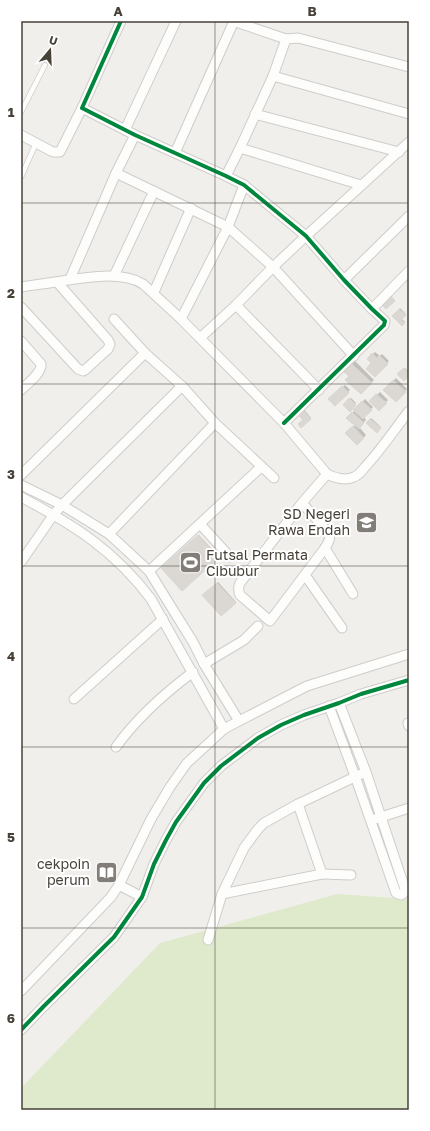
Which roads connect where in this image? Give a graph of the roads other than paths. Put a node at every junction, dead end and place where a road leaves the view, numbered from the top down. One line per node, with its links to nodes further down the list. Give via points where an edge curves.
1 (121, 21): 8 (street)
2 (176, 21): 12 (street)
3 (233, 21): 4 (street); 19 (street)
4 (286, 39): 6 (street, via 304,40); 7 (street)
5 (45, 65): 9 (lane)
6 (409, 67)
7 (273, 76): 10 (street); 11 (street)
8 (82, 108): 12 (street); 16 (street, via 60,152 54,152)
9 (21, 112)
10 (255, 114): 17 (street); 18 (street)
11 (409, 114)
12 (125, 130): 14 (street)
13 (21, 135): 16 (street)
14 (135, 135): 19 (street); 20 (street)
15 (409, 142): 18 (street)
16 (36, 143): 22 (lane)
17 (240, 148): 21 (street); 23 (street)
18 (399, 152): 23 (street)
19 (175, 153): 21 (street)
20 (116, 173): 25 (street); 33 (street)
21 (226, 176): 24 (street)
22 (21, 177)
23 (361, 185): 29 (street)
24 (244, 186): 28 (street); 29 (street)
25 (154, 191): 26 (street); 32 (street)
26 (191, 208): 28 (street); 37 (street)
27 (409, 216): 34 (street)
28 (228, 227): 30 (street); 42 (street)
29 (306, 236): 30 (street); 34 (street)
30 (273, 267): 38 (street); 46 (street)
31 (409, 271): 40 (street)
32 (114, 276): 33 (street); 37 (street, via 137,280)
33 (70, 279): 35 (street)
34 (344, 280): 40 (street)
35 (56, 282): 36 (street); 39 (street, via 110,344 86,370 78,369)
36 (21, 287)
37 (154, 292): 42 (street)
38 (236, 305): 43 (street); 49 (street)
39 (21, 307)
40 (372, 309): 46 (street, via 385,324)
41 (114, 319): 45 (street)
42 (181, 319): 43 (street)
43 (200, 338): 52 (street)
44 (21, 341): 48 (street, via 42,366)
45 (145, 353): 47 (street); 55 (street)
46 (354, 356): 49 (street)
47 (182, 386): 51 (street); 60 (street)
48 (21, 390)
49 (319, 390): 52 (street)
50 (407, 418): 54 (street, via 358,475 346,479)
51 (215, 423): 53 (street); 62 (street)
52 (284, 423): 54 (street)
53 (261, 467): 56 (street); 61 (street)
54 (327, 474): 59 (street)
55 (21, 475)
56 (274, 478)
57 (21, 485): 60 (street)
58 (21, 497): 60 (street)
59 (302, 503): 63 (street, via 330,536); 67 (street, via 240,582 238,591 270,622)
60 (58, 509): 62 (street); 65 (street); 69 (street, via 138,581)
61 (200, 524): 64 (street); 66 (street)
62 (108, 534): 66 (street)
63 (325, 548): 67 (street); 68 (street)
64 (230, 557)
65 (21, 562)
66 (149, 571): 73 (street)
67 (305, 574): 71 (street)
68 (353, 594)
69 (163, 619): 74 (street); 76 (street)
70 (258, 626): 73 (street, via 244,640)
71 (342, 628)
72 (409, 654): 79 (street, via 307,686)
73 (204, 664): 79 (street)
74 (193, 672): 80 (street); 81 (street, via 173,687 130,729)
75 (409, 680): 77 (street)
76 (74, 699)
77 (339, 703): 78 (street); 82 (street)
78 (329, 706): 83 (street); 92 (street, via 281,725 258,738 221,766 204,783 176,822)
79 (239, 721): 80 (street)
80 (224, 729): 90 (street, via 187,763 170,787 151,819)
81 (116, 747)
82 (366, 772): 83 (street); 86 (street)
83 (355, 776): 84 (street); 87 (street)
84 (298, 804): 88 (street); 91 (street, via 258,829 244,848)
85 (409, 808): 86 (street)
86 (381, 817): 87 (street); 87 (street, via 405,889 401,895 396,893)
87 (370, 821)
88 (322, 874): 89 (street); 91 (street)
89 (351, 875)
90 (122, 887): 92 (street); 94 (street)
91 (222, 894): 93 (street)
92 (139, 896): 95 (street, via 114,936)
93 (208, 940)
94 (21, 990)
95 (21, 1030)

